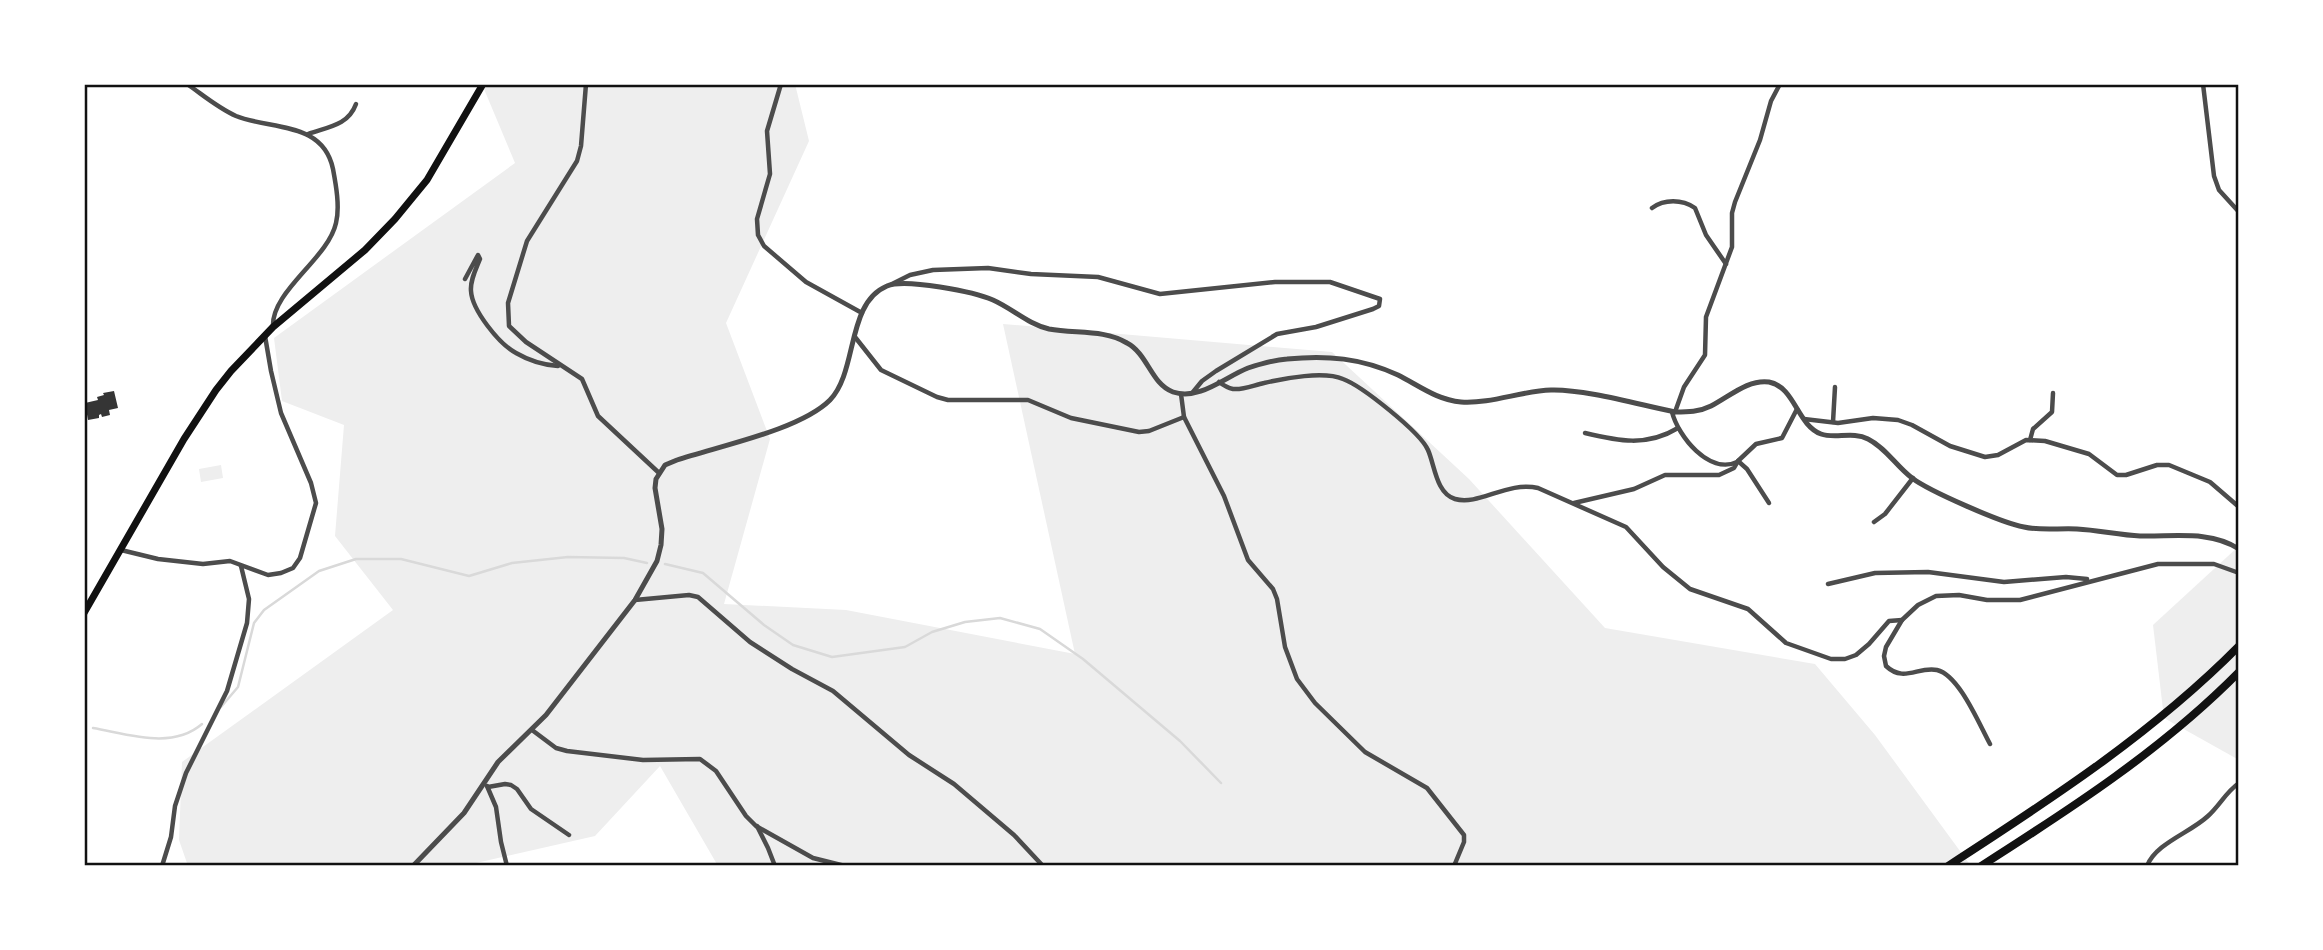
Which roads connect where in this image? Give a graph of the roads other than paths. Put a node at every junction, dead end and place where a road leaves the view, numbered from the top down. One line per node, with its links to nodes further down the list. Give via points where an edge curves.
1 (187, 84): 8 (street, via 237,116)
2 (483, 84): 15 (main road, via 427,180 396,219)
3 (586, 84): 18 (street, via 577,161 527,242 507,316 514,332)
4 (781, 84): 14 (street, via 767,131 770,174 757,219 758,236 806,282)
5 (1780, 84): 11 (street, via 1735,201 1734,237)
6 (2203, 84): 10 (street, via 2214,176 2219,190)
7 (356, 104): 8 (street, via 342,123)
8 (307, 134): 15 (street, via 330,159 336,224 275,311)
9 (1652, 208): 11 (street, via 1680,201 1695,208)
10 (2239, 212)
11 (1726, 264): 25 (street, via 1706,317 1705,355)
12 (465, 279): 18 (street, via 478,255 470,289 479,314 515,353)
13 (892, 284): 14 (street, via 873,296); 21 (street, via 933,270 988,268 1098,276 1160,294 1275,282 1331,282 1380,299 1373,309 1277,334 1202,381); 23 (street, via 966,292 996,301 1039,326 1117,338 1139,351 1165,388)
14 (862, 313): 17 (street)
15 (273, 327): 16 (main road)
16 (265, 336): 40 (main road, via 231,370 204,407); 41 (street, via 281,413 311,483 316,512 293,568 268,575)
17 (855, 337): 26 (street, via 881,370 948,400 1028,400 1071,418 1139,432); 33 (street, via 839,389 809,416 677,460)
18 (561, 366): 33 (street, via 582,379 598,416)
19 (1219, 382): 21 (street); 25 (street, via 1264,363 1334,357 1376,366 1460,402 1554,390); 36 (street, via 1243,389 1279,379 1344,379 1397,417 1427,447 1443,491 1453,499 1466,501 1524,485)
20 (1835, 387): 28 (street)
21 (1193, 392): 23 (street)
22 (2053, 393): 31 (street, via 2052,412 2033,429)
23 (1181, 394): 26 (street)
24 (1797, 409): 25 (street, via 1785,390 1767,382 1739,389 1698,411); 27 (street); 32 (street, via 1782,438 1756,444)
25 (1673, 412): 29 (street)
26 (1184, 418): 62 (street, via 1224,496 1248,559 1273,589 1297,679 1365,752 1436,796 1464,835)
27 (1804, 419): 28 (street); 34 (street, via 1820,434 1872,441)
28 (1833, 422): 31 (street, via 1898,420 1950,446 1985,457)
29 (1678, 428): 30 (street, via 1649,441); 32 (street, via 1695,452 1726,464)
30 (1585, 433)
31 (2030, 440): 37 (street, via 2089,454 2117,475 2169,465 2210,482)
32 (1738, 461): 35 (street); 36 (street, via 1719,475 1665,475 1633,489)
33 (658, 472): 45 (street, via 655,488 661,545)
34 (1913, 478): 38 (street); 39 (street, via 2019,526 2207,537)
35 (1769, 503)
36 (1573, 504): 47 (street, via 1626,527 1690,589 1748,609 1786,643 1831,659 1856,655 1889,621)
37 (2239, 507)
38 (1874, 522)
39 (2239, 548)
40 (121, 550): 41 (street, via 158,559); 46 (main road)
41 (241, 565): 56 (street, via 250,599 247,623 227,691 182,785)
42 (2239, 573): 43 (street, via 2214,564 2168,563)
43 (2089, 580): 44 (street, via 2066,577 2004,582 1928,572 1875,573); 47 (street, via 2020,600 1936,596)
44 (1828, 584)
45 (635, 600): 50 (street); 61 (street, via 698,597 750,642 833,691 909,755 954,784)
46 (84, 613)
47 (1902, 620): 51 (street, via 1885,647 1886,666 1900,674 1936,670 1954,680)
48 (2239, 646): 63 (highway, via 2119,751)
49 (2239, 672): 64 (highway, via 2124,771)
50 (532, 730): 53 (street, via 498,762); 54 (street, via 567,751 643,760 700,759 716,771)
51 (1990, 744)
52 (2239, 783): 65 (street, via 2210,814 2163,847)
53 (486, 785): 55 (street, via 511,785 531,809); 57 (street); 58 (street, via 496,807)
54 (756, 826): 59 (street); 60 (street, via 813,858)
55 (569, 835)
56 (162, 866)
57 (413, 866)
58 (507, 866)
59 (775, 866)
60 (845, 866)
61 (1043, 866)
62 (1454, 866)
63 (1948, 866)
64 (1981, 866)
65 (2147, 866)

